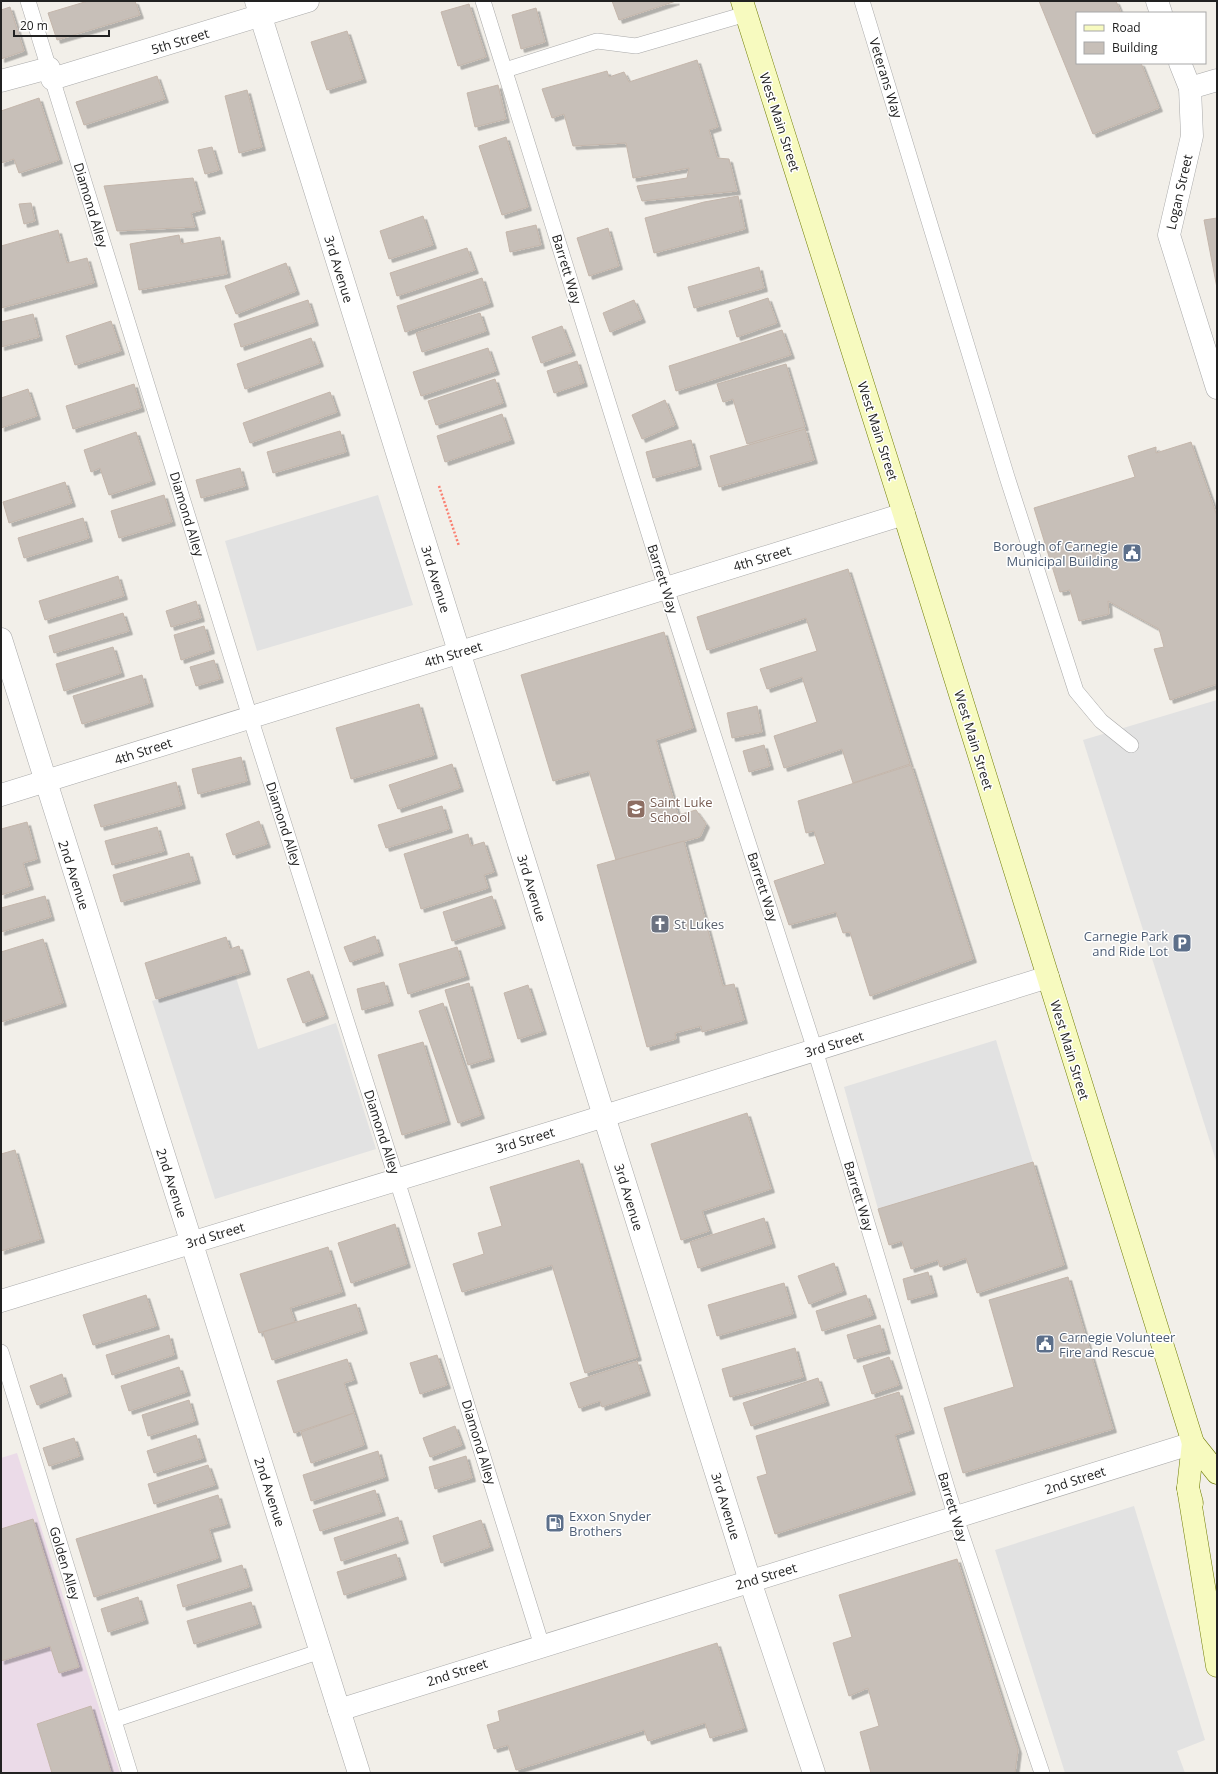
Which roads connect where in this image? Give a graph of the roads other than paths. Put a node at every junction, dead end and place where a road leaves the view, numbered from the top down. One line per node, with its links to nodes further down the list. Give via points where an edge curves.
1 (28, 1): 11 (lane, Diamond Alley)
2 (308, 1): 7 (street, 5th Street)
3 (483, 1): 10 (lane, Barrett Way)
4 (862, 1): 21 (lane, Veterans Way, via 1007,477 1076,691 1101,721)
5 (1157, 1): 8 (street)
6 (744, 7): 10 (lane, via 636,46 597,41); 16 (main road, West Main Street)
7 (258, 9): 11 (street, 5th Street); 19 (street, 3rd Avenue)
8 (1161, 12)
9 (1180, 64): 14 (street, Logan Street)
10 (504, 70): 17 (lane, Barrett Way)
11 (50, 74): 13 (street, 5th Street); 20 (lane, Diamond Alley)
12 (1217, 80): 14 (street)
13 (1, 81)
14 (1190, 88): 15 (street, Logan Street, via 1192,136 1169,235)
15 (1217, 388)
16 (904, 514): 17 (street, 4th Street); 24 (main road, West Main Street)
17 (666, 588): 19 (street, 4th Street); 25 (lane, Barrett Way)
18 (1, 639): 22 (street, 2nd Avenue)
19 (459, 652): 20 (street, 4th Street); 26 (street, 3rd Avenue)
20 (250, 717): 22 (street, 4th Street); 27 (lane, Diamond Alley)
21 (1131, 745)
22 (45, 782): 23 (street, 4th Street); 28 (street, 2nd Avenue)
23 (1, 795)
24 (1048, 977): 25 (street, 3rd Street); 31 (main road, West Main Street)
25 (816, 1050): 26 (street, 3rd Street); 34 (lane, Barrett Way)
26 (604, 1116): 27 (street, 3rd Street); 36 (street, 3rd Avenue)
27 (397, 1180): 28 (street, 3rd Street); 37 (lane, Diamond Alley)
28 (191, 1242): 29 (street, 3rd Street); 38 (street, 2nd Avenue)
29 (1, 1301)
30 (1, 1352): 41 (lane, Golden Alley)
31 (1193, 1443): 32 (main road, West Main Street); 33 (main road); 34 (street, 2nd Street)
32 (1217, 1473)
33 (1188, 1488): 35 (main road); 39 (main road)
34 (956, 1518): 36 (street, 2nd Street); 45 (lane, Barrett Way)
35 (1217, 1577)
36 (750, 1581): 37 (street, 2nd Street); 44 (street, 3rd Avenue)
37 (542, 1646): 40 (street, 2nd Street)
38 (321, 1651): 40 (street, 2nd Avenue); 41 (lane)
39 (1217, 1666)
40 (339, 1710): 43 (street, 2nd Avenue)
41 (114, 1720): 42 (lane, Golden Alley)
42 (130, 1773)
43 (359, 1773)
44 (814, 1773)
45 (1042, 1773)

